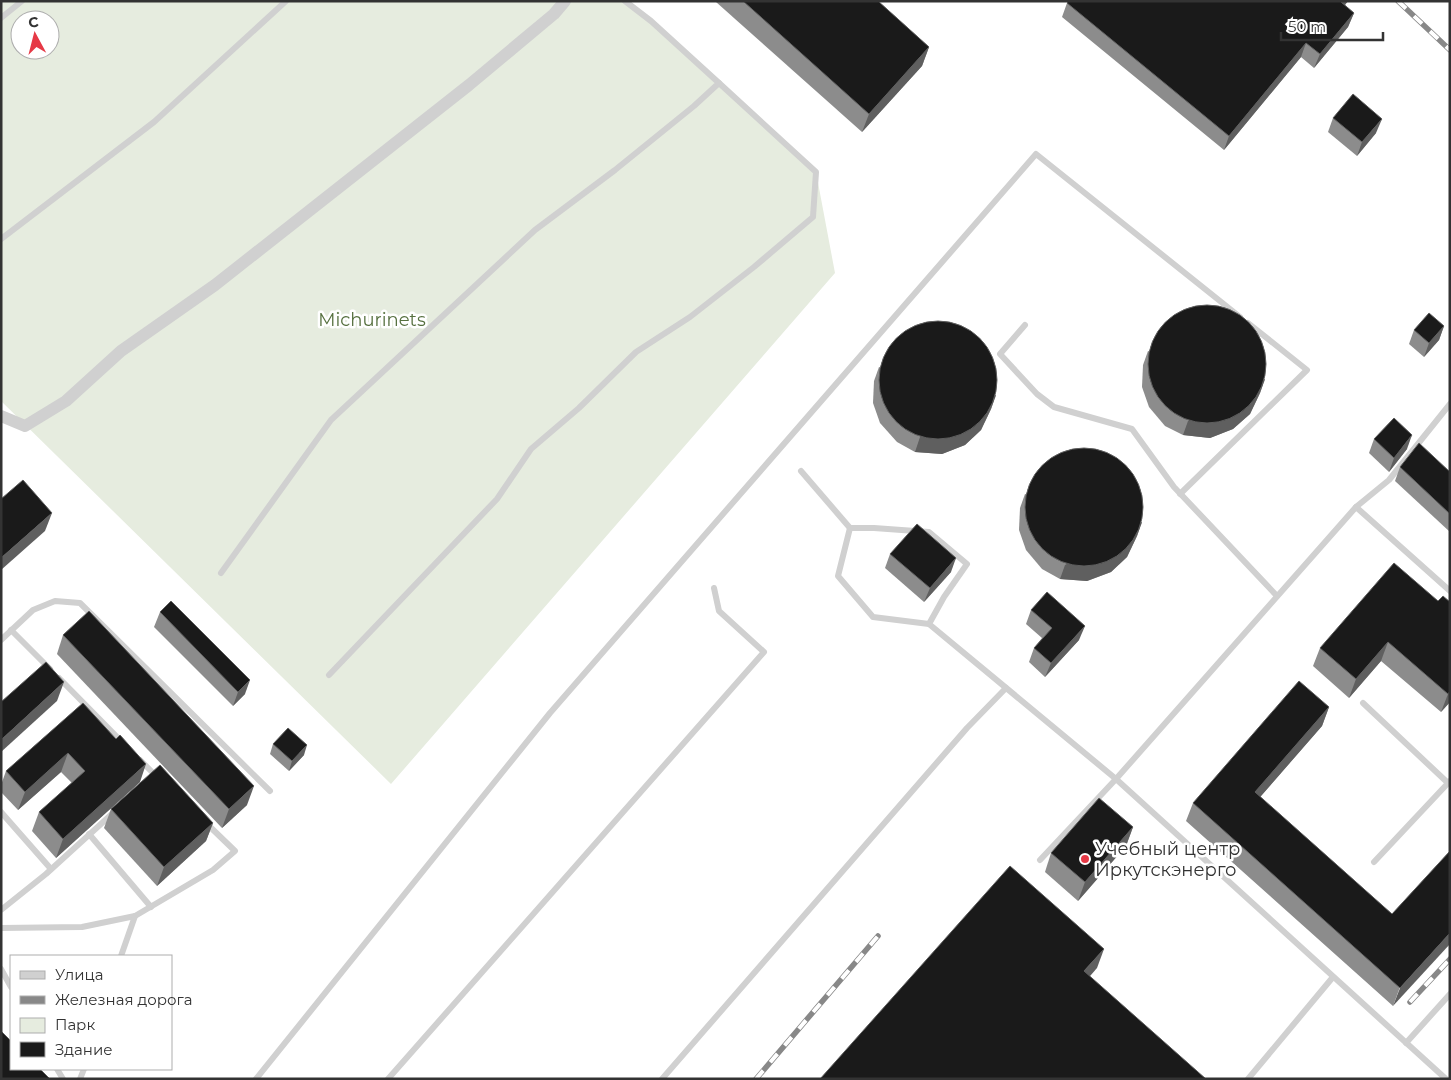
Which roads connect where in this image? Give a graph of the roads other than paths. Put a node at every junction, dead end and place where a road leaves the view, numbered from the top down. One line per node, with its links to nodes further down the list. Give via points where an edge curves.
1 (22, 1): 5 (lane)
2 (286, 1): 7 (lane, via 154,122)
3 (565, 1): 10 (street, via 469,86 215,285 122,350 66,401 25,426)
4 (626, 1): 6 (lane)
5 (1, 18)
6 (719, 83): 15 (lane, via 615,170 535,230 331,420); 22 (lane, via 816,172 813,217 690,317 636,352 531,449 497,499)
7 (1, 240)
8 (1025, 325): 12 (lane, via 1000,354 1036,394 1054,407 1132,429)
9 (1450, 404): 13 (lane, via 1389,480)
10 (1, 416)
11 (801, 471): 14 (lane)
12 (1180, 494): 18 (lane); 50 (lane, via 1308,370 1036,154 550,713)
13 (1356, 507): 17 (lane); 18 (lane)
14 (850, 528): 19 (lane, via 838,576 874,617); 19 (lane, via 929,532 967,564)
15 (221, 573)
16 (714, 588): 51 (lane, via 719,611 764,652)
17 (1450, 591)
18 (1277, 596): 28 (lane)
19 (929, 624): 23 (lane)
20 (11, 630): 21 (lane); 25 (lane); 32 (lane, via 33,610 56,601 80,603)
21 (1, 640)
22 (329, 675)
23 (1006, 688): 28 (lane); 52 (lane, via 967,728)
24 (1363, 703): 31 (lane)
25 (127, 747)
26 (134, 754): 27 (lane)
27 (155, 775): 29 (lane); 30 (lane)
28 (1116, 779): 37 (lane); 46 (lane)
29 (161, 781)
30 (147, 782)
31 (1449, 782): 38 (lane)
32 (270, 791)
33 (118, 808): 36 (lane)
34 (1, 812): 39 (lane)
35 (202, 819): 40 (lane, via 235,851 213,870)
36 (89, 834): 39 (lane); 40 (lane)
37 (1040, 860)
38 (1374, 862)
39 (51, 869): 41 (lane)
40 (151, 906): 42 (lane)
41 (1, 910)
42 (135, 916): 43 (lane, via 82,926); 44 (lane)
43 (1, 928)
44 (121, 955)
45 (1, 969): 47 (lane)
46 (1333, 977): 49 (lane); 53 (lane)
47 (10, 985)
48 (1450, 994): 49 (lane)
49 (1406, 1043): 54 (lane)
50 (256, 1079)
51 (388, 1079)
52 (662, 1079)
53 (1248, 1079)
54 (1446, 1079)

